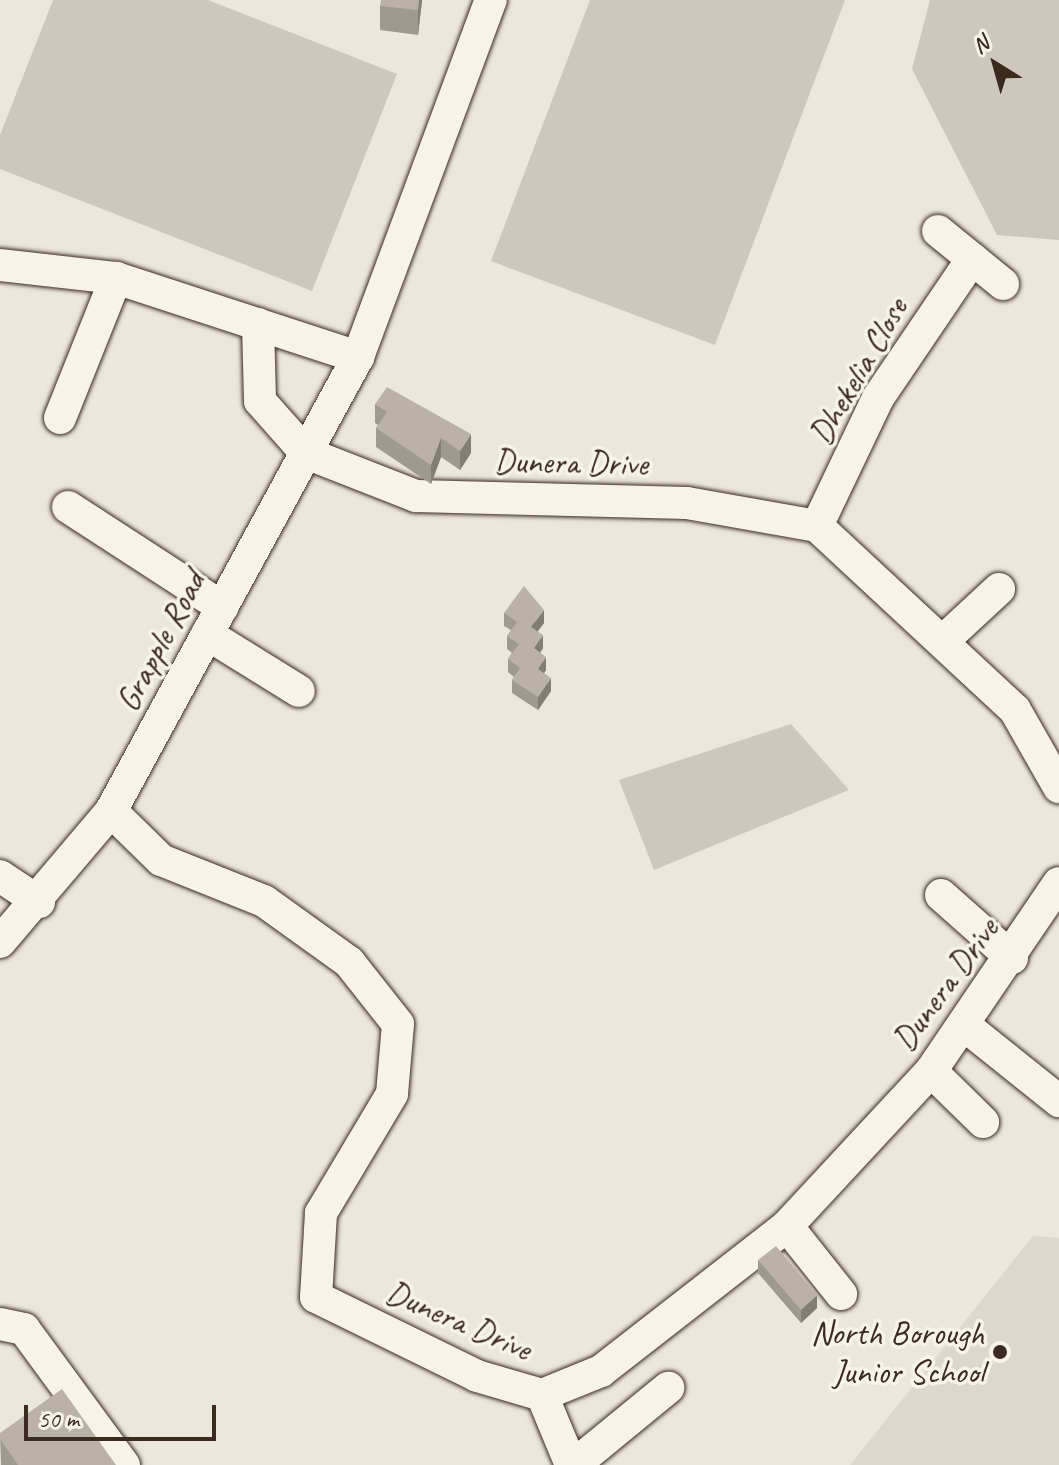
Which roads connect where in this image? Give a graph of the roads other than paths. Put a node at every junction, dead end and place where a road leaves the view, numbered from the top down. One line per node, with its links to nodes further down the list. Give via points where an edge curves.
1 (491, 0): 8 (street, Grapple Road)
2 (938, 231): 3 (street)
3 (972, 259): 6 (street); 12 (street, Dhekelia Close, via 878,398)
4 (0, 265): 5 (street)
5 (116, 278): 7 (street); 9 (street)
6 (1003, 284)
7 (258, 324): 8 (street); 10 (street, via 260,401)
8 (358, 357): 10 (street, Grapple Road)
9 (60, 418)
10 (306, 453): 12 (street, Dunera Drive, via 416,496 687,503); 14 (street, Grapple Road)
11 (68, 507): 14 (street)
12 (817, 526): 15 (street)
13 (999, 589): 15 (street)
14 (214, 621): 16 (street); 18 (street, Grapple Road)
15 (944, 640): 17 (street, via 1015,710)
16 (299, 691)
17 (1059, 787)
18 (111, 811): 22 (street, Grapple Road); 33 (street, Dunera Drive, via 161,860 264,901 349,962 398,1024 392,1094 321,1213 316,1297 477,1376)
19 (0, 876): 22 (street)
20 (1059, 883): 24 (street, Dunera Drive)
21 (941, 895): 24 (street)
22 (39, 902): 23 (street, Grapple Road)
23 (0, 942)
24 (1012, 958): 25 (street, Dunera Drive)
25 (964, 1025): 26 (street, Dunera Drive); 27 (street)
26 (931, 1071): 28 (street); 29 (street, Dunera Drive)
27 (1059, 1101)
28 (983, 1122)
29 (787, 1226): 30 (street); 33 (street, Dunera Drive, via 601,1371)
30 (841, 1294)
31 (0, 1324): 34 (street, via 24,1329)
32 (668, 1388): 35 (street)
33 (542, 1395): 35 (street)
34 (124, 1465)
35 (572, 1465)

